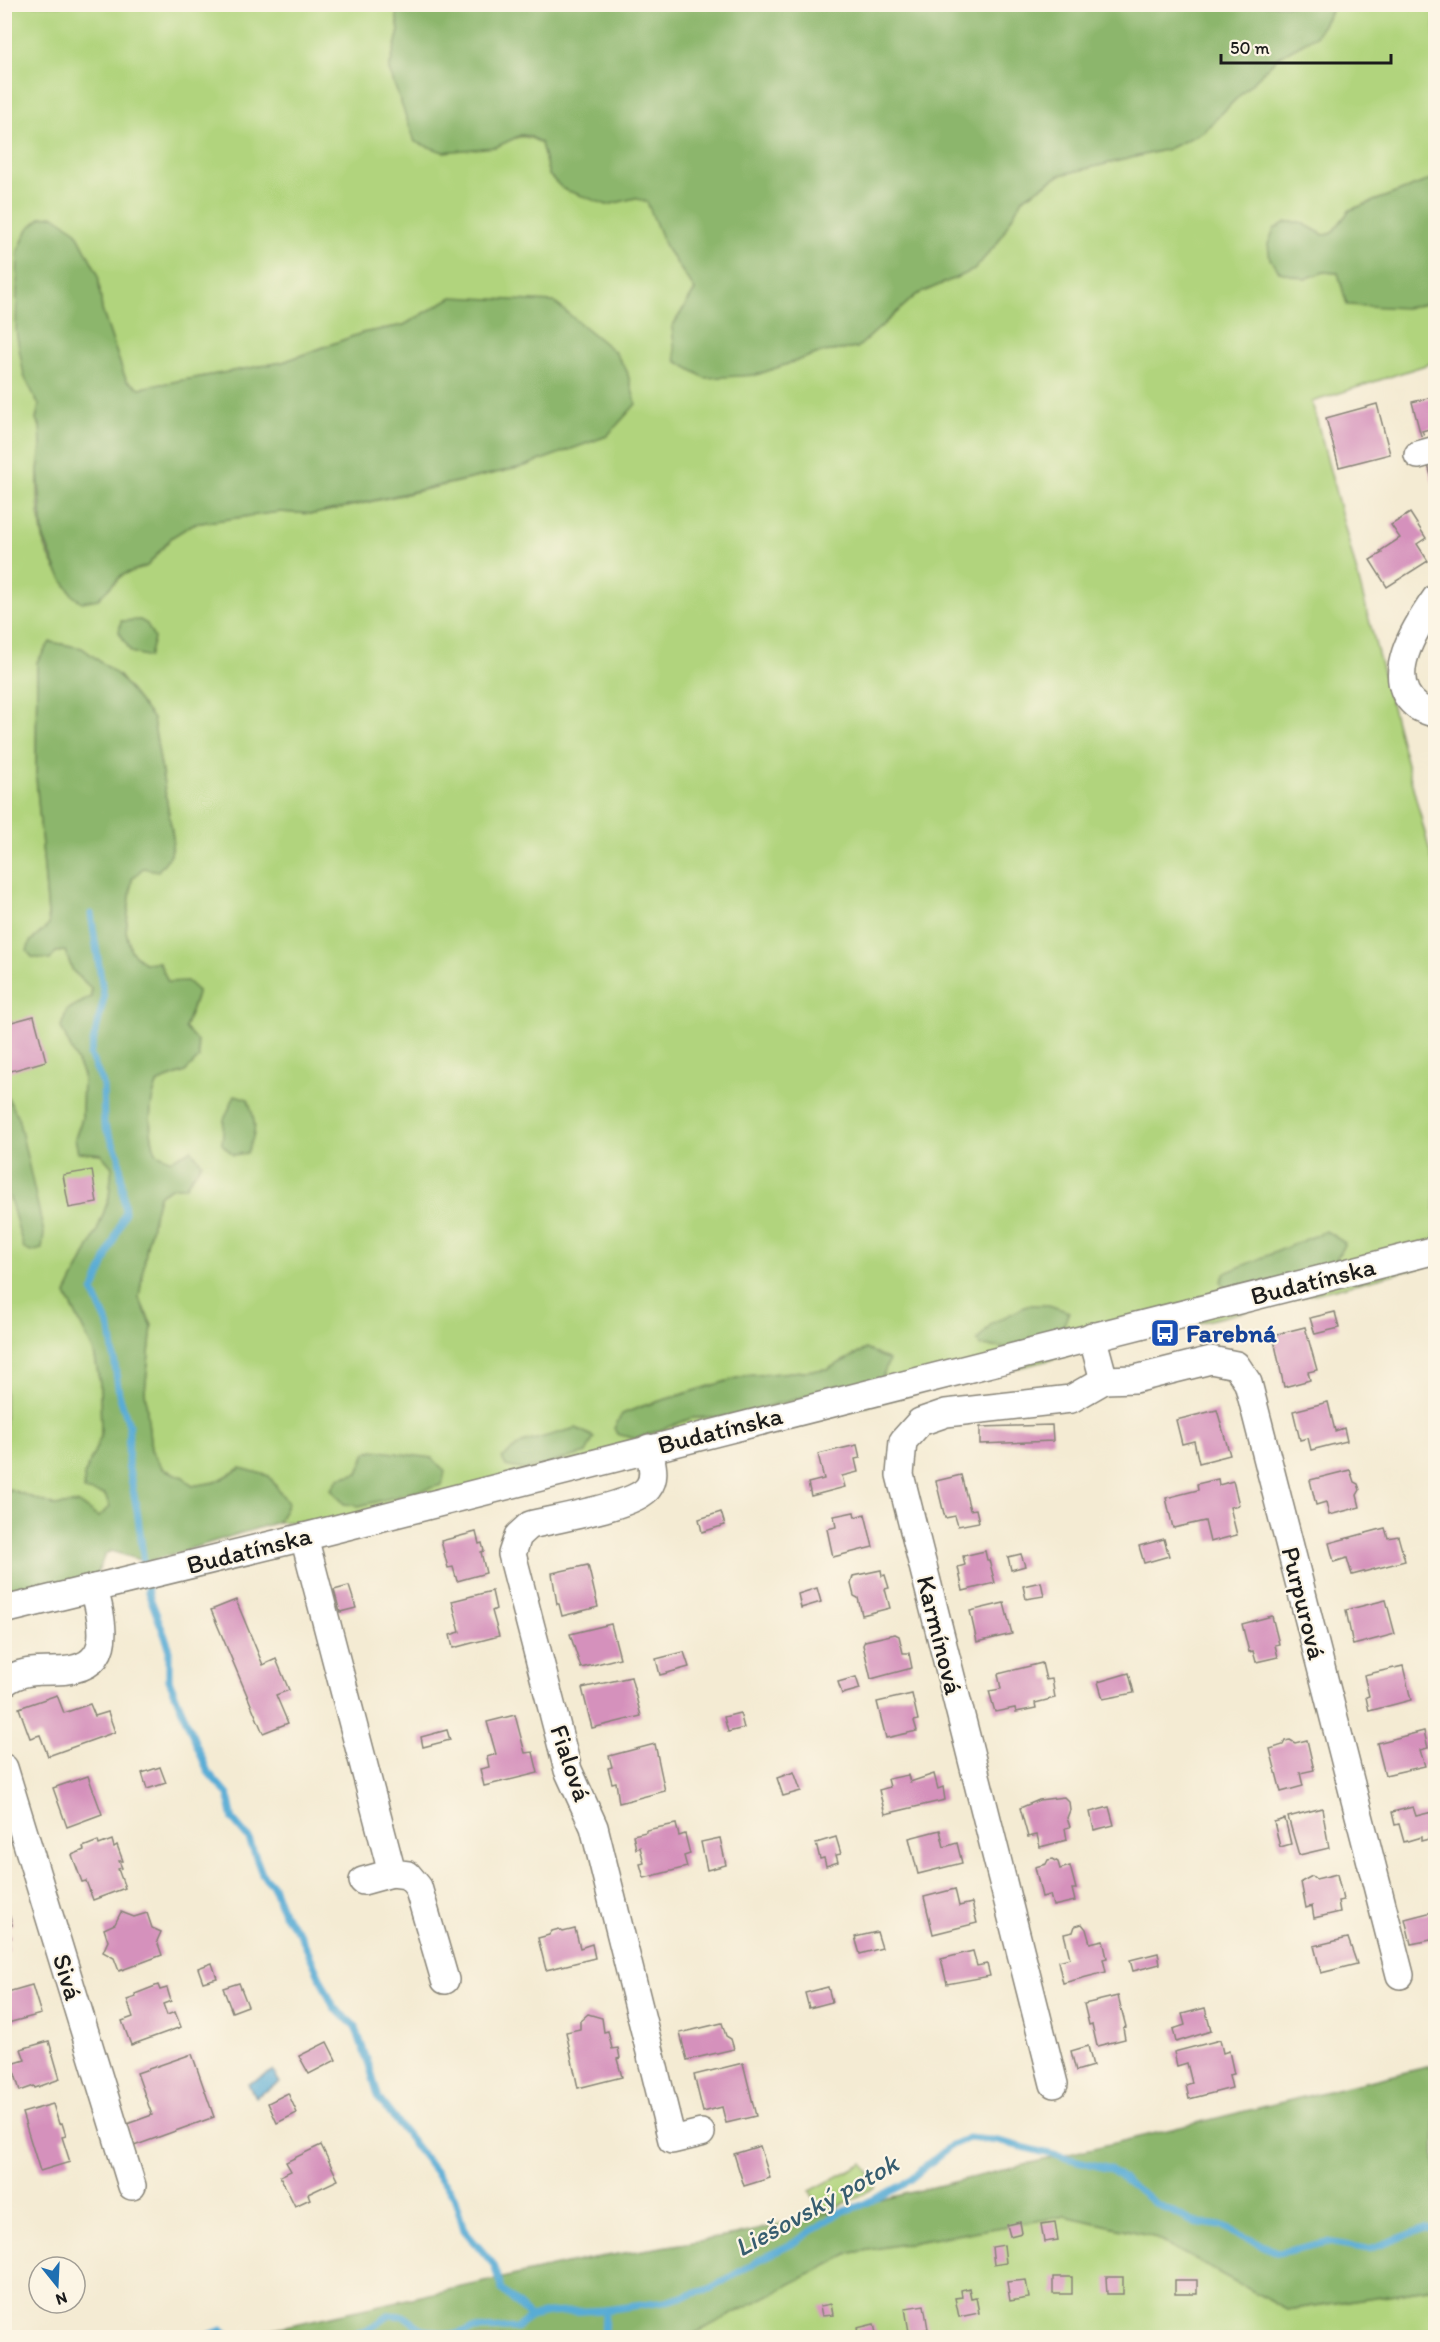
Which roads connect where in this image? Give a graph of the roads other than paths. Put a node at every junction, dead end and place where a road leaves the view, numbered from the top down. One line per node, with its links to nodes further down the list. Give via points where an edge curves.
1 (1436, 598): 2 (street, via 1410,639 1402,661 1406,694 1418,707)
2 (1436, 714)
3 (1436, 1250): 4 (street, Budatínska)
4 (1092, 1336): 5 (street); 6 (street, Budatínska)
5 (1104, 1380): 14 (street, Purpurová, via 1135,1379 1211,1360 1236,1365 1248,1383); 16 (street, Karmínová, via 1071,1399 946,1413 920,1422 903,1440 900,1475)
6 (649, 1448): 7 (street, Budatínska); 17 (street, Fialová, via 653,1474 648,1488 633,1500 530,1525 518,1536 512,1554 568,1770 594,1827 672,2140)
7 (304, 1537): 8 (street, Budatínska); 12 (street)
8 (94, 1588): 9 (street, Budatínska); 10 (street, via 103,1626 95,1658 69,1671 31,1671)
9 (4, 1610)
10 (4, 1683)
11 (4, 1768): 18 (street, Sivá)
12 (392, 1873): 13 (street); 15 (street, via 408,1875 418,1887)
13 (363, 1881)
14 (1400, 1975)
15 (445, 1980)
16 (1054, 2084)
17 (701, 2133)
18 (132, 2186)

